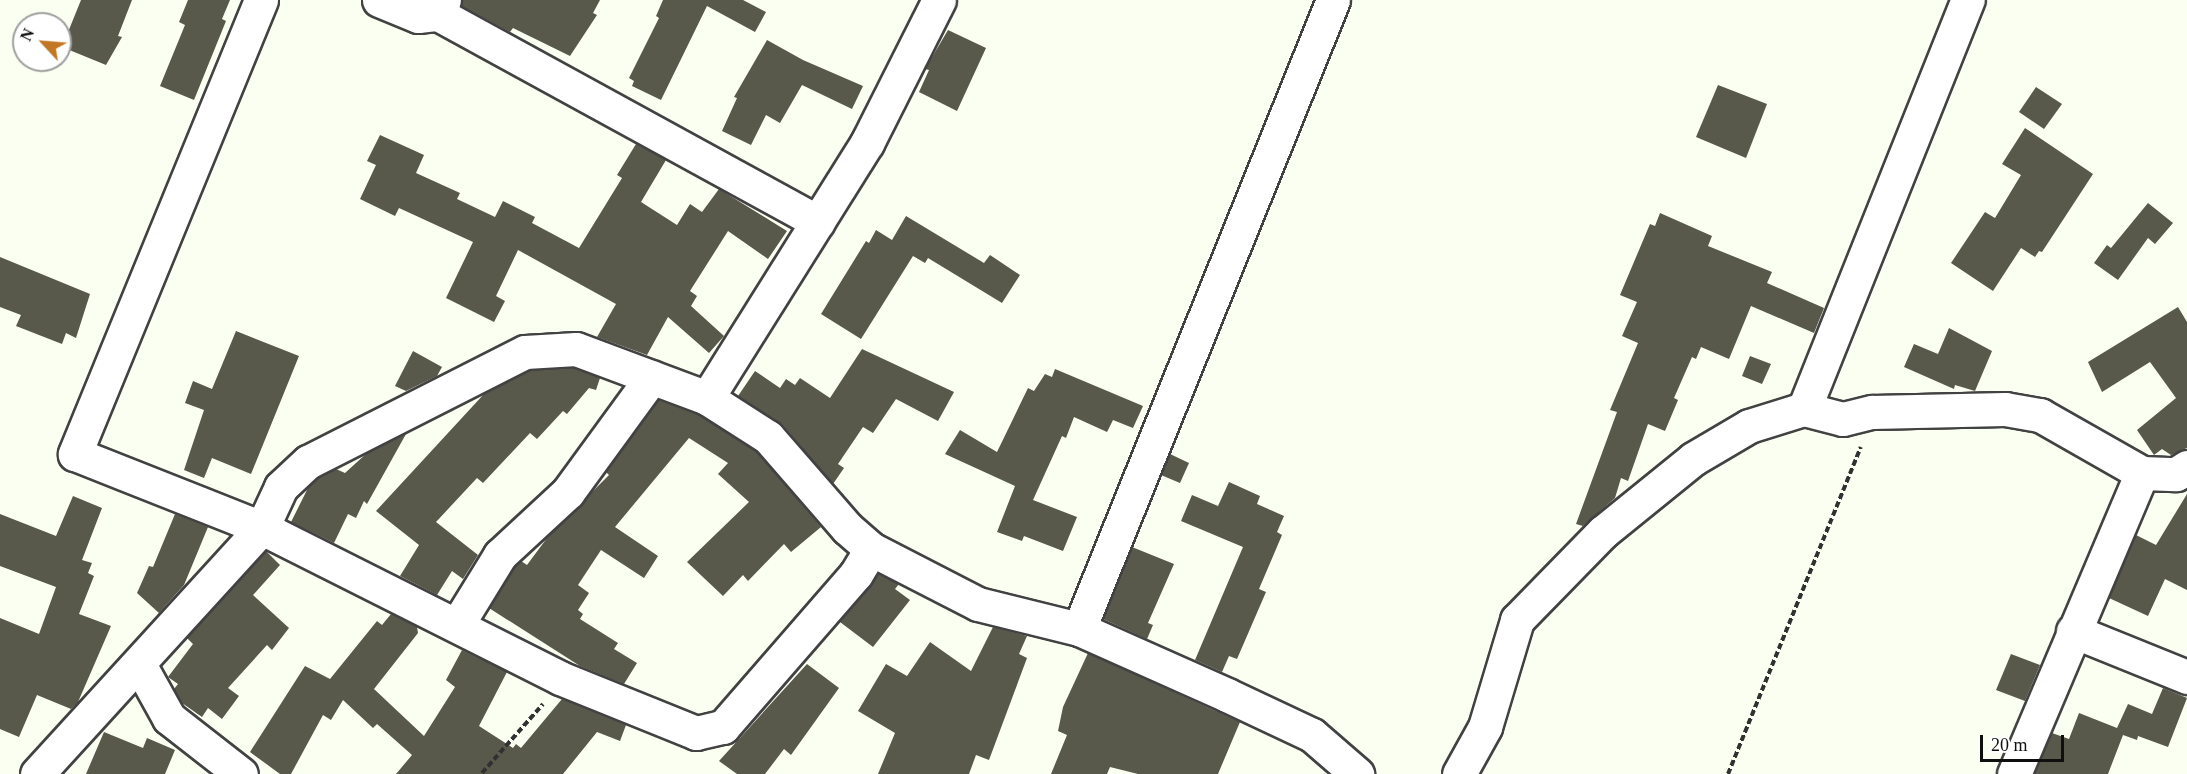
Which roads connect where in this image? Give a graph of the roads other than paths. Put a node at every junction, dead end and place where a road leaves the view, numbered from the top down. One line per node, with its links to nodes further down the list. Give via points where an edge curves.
1 (261, 0): 13 (street, via 75,454)
2 (378, 0): 6 (street, via 418,16)
3 (939, 0): 7 (street, via 867,143)
4 (1333, 0): 16 (street)
5 (1968, 0): 10 (street)
6 (441, 7): 7 (street)
7 (818, 222): 9 (street)
8 (652, 376): 9 (street); 13 (street, via 576,349 525,352 308,462 280,487); 15 (street, via 568,492 500,555)
9 (706, 398): 14 (street, via 768,437 847,528)
10 (1804, 409): 12 (street, via 1843,420 1872,412 2005,409 2040,415); 23 (street, via 1749,426 1693,459 1603,532 1516,620 1485,727)
11 (2187, 467): 12 (street, via 2176,474)
12 (2142, 473): 17 (street)
13 (262, 528): 15 (street); 18 (street)
14 (871, 549): 15 (street, via 856,574 723,728 696,733 561,678); 16 (street, via 978,604)
15 (457, 625)
16 (1080, 629): 22 (street, via 1312,735)
17 (2073, 631): 19 (street); 24 (street)
18 (139, 664): 20 (street); 21 (street, via 169,718)
19 (2187, 677)
20 (37, 774)
21 (241, 774)
22 (1357, 774)
23 (1459, 774)
24 (2014, 774)

